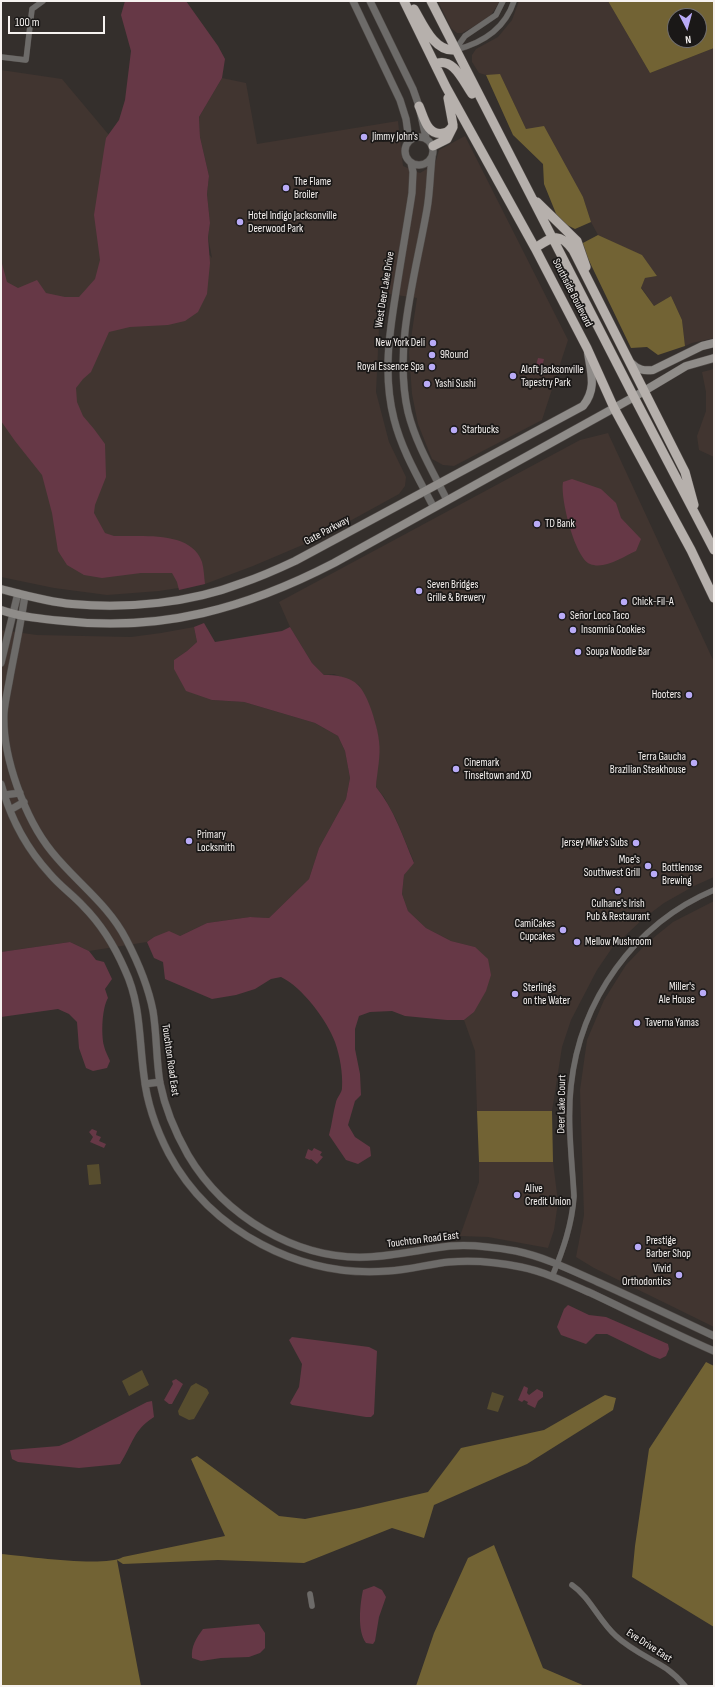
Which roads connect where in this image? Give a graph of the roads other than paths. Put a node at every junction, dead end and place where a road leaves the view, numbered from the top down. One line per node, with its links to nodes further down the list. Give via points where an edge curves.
1 (43, 1): 10 (street, via 32,9 26,60)
2 (353, 1): 17 (street, West Deer Lake Drive, via 400,100)
3 (370, 1): 13 (street)
4 (404, 1): 11 (highway, Southside Boulevard)
5 (409, 1): 9 (highway, via 434,41 441,48)
6 (431, 1): 9 (highway, Southside Boulevard)
7 (504, 1): 9 (street, via 496,15 464,36)
8 (514, 1): 9 (street, via 502,24 490,36 470,47)
9 (455, 50): 15 (highway, Southside Boulevard)
10 (1, 57)
11 (435, 64): 12 (highway, Southside Boulevard); 15 (highway, via 441,61 454,67)
12 (446, 87): 14 (highway); 23 (highway, Southside Boulevard)
13 (419, 106): 14 (highway, via 426,126 432,131 442,133); 16 (street)
14 (453, 127): 18 (highway, via 447,140)
15 (495, 127): 21 (highway, Southside Boulevard)
16 (426, 138): 17 (street, via 417,136); 18 (street)
17 (409, 140): 20 (street, West Deer Lake Drive, via 405,152)
18 (433, 146): 19 (street)
19 (432, 158): 20 (street, via 423,165); 33 (street, via 427,208 407,320 403,366 406,401 412,424)
20 (412, 163): 34 (street, West Deer Lake Drive, via 412,193 390,330 387,371 398,435)
21 (530, 195): 22 (highway, Southside Boulevard); 24 (highway, via 576,241)
22 (552, 238): 23 (highway); 24 (highway, via 566,241 573,250); 31 (highway, Southside Boulevard)
23 (535, 248): 27 (highway, Southside Boulevard)
24 (593, 291): 28 (highway)
25 (714, 343): 26 (main road)
26 (702, 346): 28 (main road, via 653,370 636,368); 29 (main road)
27 (587, 348): 32 (highway, Southside Boulevard); 33 (main road, Gate Parkway, via 592,391 583,406)
28 (627, 359): 30 (highway)
29 (710, 359): 30 (main road, via 686,366)
30 (643, 392): 31 (main road); 37 (highway, via 685,472)
31 (634, 397): 32 (main road); 37 (highway, Southside Boulevard)
32 (614, 408): 35 (main road); 41 (highway, Southside Boulevard, via 691,550)
33 (439, 484): 34 (main road, Gate Parkway); 35 (street)
34 (425, 491): 36 (street, West Deer Lake Drive); 40 (main road, Gate Parkway, via 295,561 223,589 179,599 109,606 72,604)
35 (447, 500): 36 (main road)
36 (434, 508): 44 (main road, via 302,580 248,602 214,612 170,620 123,623 82,623)
37 (699, 522): 38 (highway, Southside Boulevard)
38 (714, 550)
39 (1, 589): 40 (main road, Gate Parkway)
40 (22, 594): 43 (street); 44 (street, Touchton Road East)
41 (714, 598)
42 (1, 610): 43 (main road)
43 (13, 614): 44 (main road); 45 (street)
44 (22, 616): 47 (street, Touchton Road East, via 4,715 9,754)
45 (1, 663)
46 (1, 784): 48 (street)
47 (20, 793): 48 (street); 49 (street, Touchton Road East)
48 (4, 795): 50 (street)
49 (24, 802): 50 (street); 52 (street, Touchton Road East, via 45,844)
50 (10, 810): 53 (street, via 40,862)
51 (714, 890): 60 (street, Deer Lake Court, via 673,912 644,935 619,963 588,1016 576,1055 571,1088 573,1210 567,1238)
52 (93, 894): 53 (street); 54 (street, Touchton Road East, via 117,924 141,970 153,1012)
53 (83, 906): 55 (street, via 106,934 132,986 140,1021)
54 (160, 1082): 55 (street); 56 (street, Touchton Road East, via 170,1118 196,1168 217,1193)
55 (145, 1084): 58 (street, via 154,1120 179,1170 212,1209)
56 (256, 1225): 57 (street, Touchton Road East); 58 (street)
57 (268, 1232): 59 (street); 60 (street, Touchton Road East, via 302,1247 356,1257 452,1246 479,1246 519,1252)
58 (249, 1237): 59 (street)
59 (260, 1244): 61 (street, via 307,1263 355,1272 388,1271 448,1262 482,1262 532,1269)
60 (557, 1264): 61 (street, Deer Lake Court); 62 (street, Touchton Road East)
61 (552, 1277): 64 (street)
62 (697, 1328): 63 (street, Touchton Road East); 64 (street)
63 (714, 1336)
64 (692, 1341): 65 (street)
65 (714, 1351)
66 (572, 1585): 69 (street, Eve Drive East, via 581,1592 594,1612 616,1636 634,1650 669,1670)
67 (310, 1594): 68 (street)
68 (312, 1606)
69 (685, 1686)

